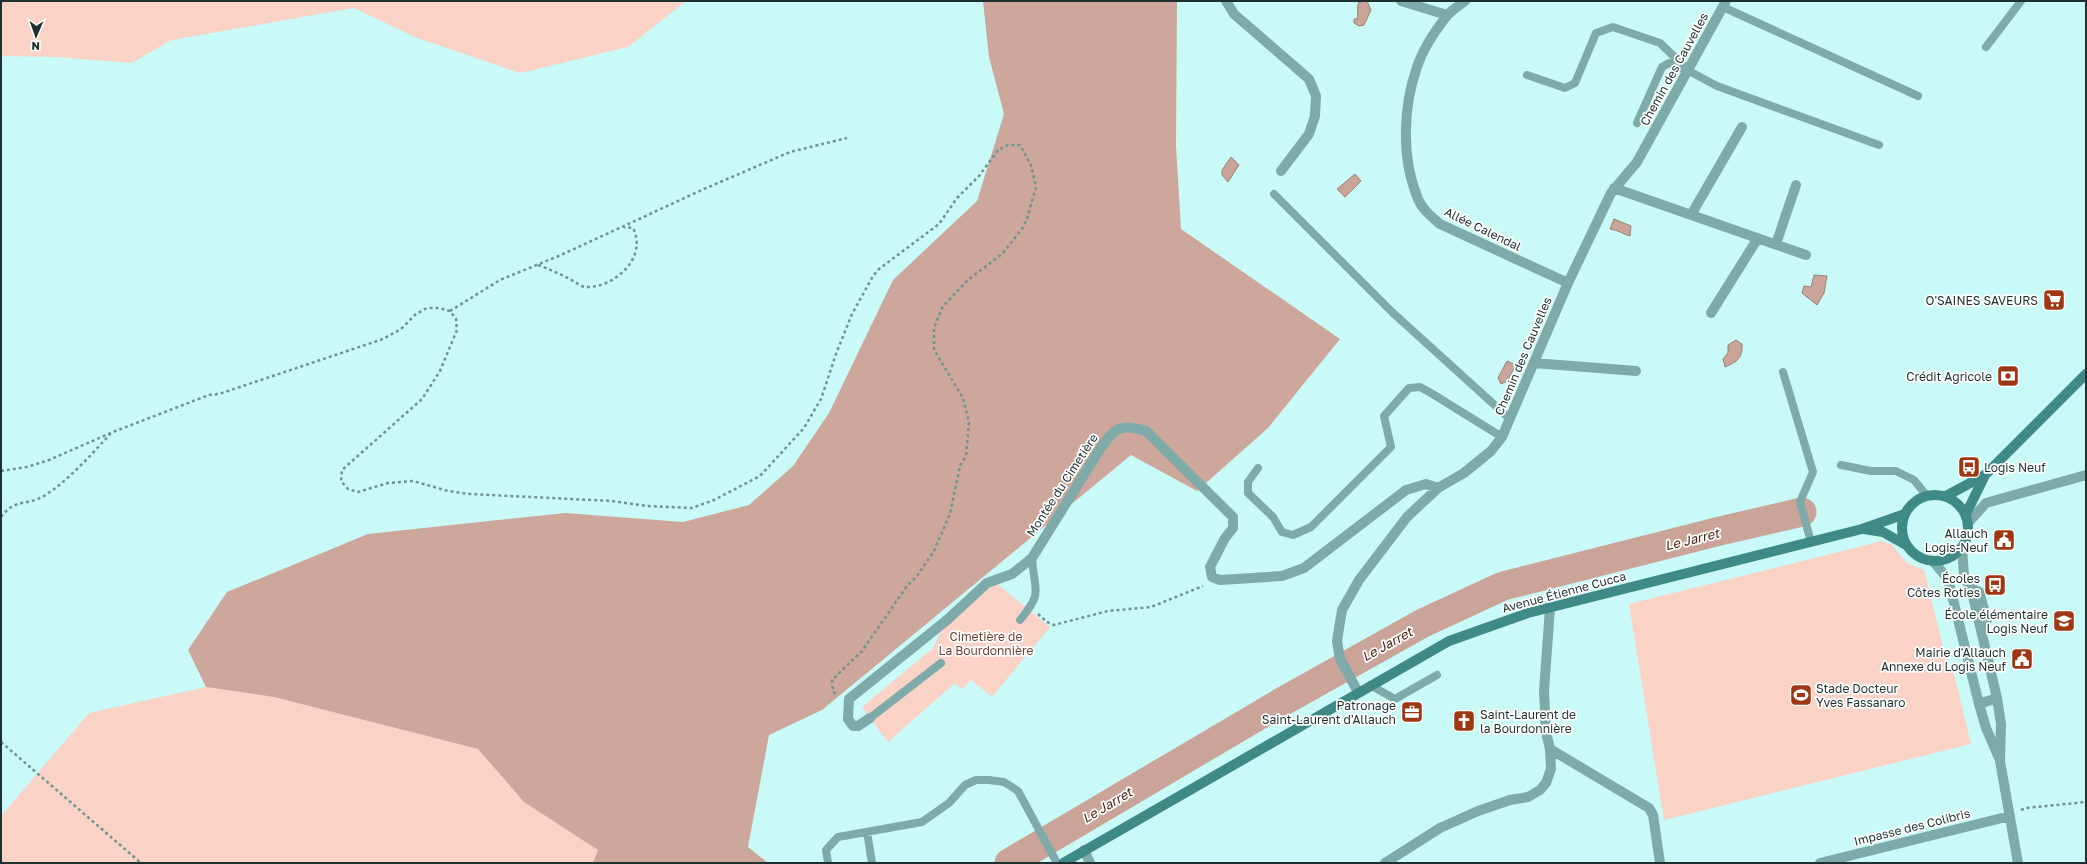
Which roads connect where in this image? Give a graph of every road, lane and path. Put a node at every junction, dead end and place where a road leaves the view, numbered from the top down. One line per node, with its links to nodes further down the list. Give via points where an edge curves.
1 (1226, 1): 15 (street, via 1234,14 1309,79 1316,96 1316,116 1309,134)
2 (1401, 1): 6 (street)
3 (1465, 1): 6 (street, Allée Calendal)
4 (2021, 1): 7 (lane)
5 (1725, 4): 8 (street, Chemin des Cauvelles); 10 (lane)
6 (1447, 15): 25 (street, Allée Calendal, via 1417,66 1406,117 1408,154 1418,199 1427,213 1440,224)
7 (1986, 46)
8 (1689, 70): 9 (lane, via 1660,43 1612,27 1596,33 1575,83 1565,88); 11 (lane, via 1669,63 1662,68); 14 (lane, via 1717,86); 17 (street, Chemin des Cauvelles, via 1637,162)
9 (1527, 75)
10 (1918, 96)
11 (1637, 123)
12 (1742, 127): 19 (street)
13 (847, 138): 20 (path, via 790,152)
14 (1879, 145)
15 (1282, 171)
16 (1796, 185): 22 (street)
17 (1614, 188): 19 (street); 25 (street, Chemin des Cauvelles)
18 (1274, 194): 32 (lane, via 1392,312)
19 (1691, 215): 21 (street)
20 (624, 227): 24 (path); 24 (path, via 633,228 637,237 636,250 630,264 621,275 606,285 584,288 562,274)
21 (1758, 238): 22 (street); 27 (street)
22 (1776, 244): 23 (street)
23 (1806, 255)
24 (538, 265): 26 (path, via 500,280)
25 (1568, 283): 28 (street, Chemin des Cauvelles)
26 (450, 311): 33 (path, via 427,308 416,314 401,329 383,339 219,394 209,395); 62 (path, via 456,319 457,330 440,371 422,399 342,470 341,481 348,489 358,492 388,483 413,481 470,494 612,500 647,506 692,508 714,500 760,476 780,456 804,428 821,399 852,314 873,276 939,224 957,198 979,176 998,150 1008,145 1020,145 1031,165 1036,187 1022,229 1002,254 969,279 948,301 942,308 934,328 934,350 964,398 969,422 966,456 960,466 950,514 934,551 917,576 907,586 862,651 832,680 833,691)
27 (1711, 313)
28 (1534, 363): 29 (street); 32 (street, Chemin des Cauvelles)
29 (1636, 371)
30 (1783, 372): 47 (lane, via 1813,472 1800,502)
31 (2086, 374): 38 (main road)
32 (1510, 419): 34 (street, Chemin des Cauvelles)
33 (113, 432): 37 (path, via 49,460); 44 (path, via 78,468 43,496 8,507)
34 (1502, 437): 36 (lane, via 1420,387 1409,388 1384,416 1391,447 1311,527 1293,535 1282,532 1273,517 1248,493 1248,482); 40 (street, Chemin des Cauvelles, via 1464,473)
35 (1841, 465): 41 (lane, via 1872,471 1896,471 1914,480)
36 (1258, 468)
37 (1, 471)
38 (1984, 475): 42 (main road); 45 (main road)
39 (2086, 475): 45 (street, via 1986,503)
40 (1438, 488): 52 (street, via 1426,484 1406,490 1304,568 1282,576 1220,580); 59 (street, Chemin des Cauvelles, via 1407,516 1359,580 1342,610 1337,641 1340,659)
41 (1927, 496): 42 (main road); 43 (main road, via 1916,500)
42 (1946, 496): 45 (main road, via 1954,500)
43 (1905, 514): 46 (main road, Avenue Étienne Cucca); 48 (main road, via 1902,535)
44 (1, 517)
45 (1967, 519): 49 (main road, via 1966,540)
46 (1862, 529): 47 (main road, Avenue Étienne Cucca); 48 (main road, via 1883,532)
47 (1811, 542): 53 (main road, Avenue Étienne Cucca)
48 (1906, 545): 51 (main road, via 1913,553)
49 (1962, 548): 51 (main road, via 1944,560); 60 (street, via 1964,575 1970,587 1982,631)
50 (1032, 558): 52 (street, Montée du Cimetière, via 1112,432 1124,427 1134,427 1146,431 1233,517 1233,528 1210,567); 55 (lane, via 1037,592 1030,608); 62 (street, Montée du Cimetière, via 1012,574 987,583 947,620 849,699)
51 (1933, 561): 61 (street, via 1948,579)
52 (1212, 577): 54 (path, via 1205,585 1152,607 1108,611 1054,625)
53 (1550, 608): 58 (main road, Avenue Étienne Cucca, via 1528,613 1449,641); 65 (street, via 1544,691 1546,732)
54 (1034, 611)
55 (1020, 620)
56 (941, 663): 63 (lane)
57 (1437, 675): 58 (lane, via 1395,699)
58 (1370, 685): 59 (main road, Avenue Étienne Cucca)
59 (1358, 692): 70 (main road, Avenue Étienne Cucca)
60 (1997, 698): 61 (street); 66 (street, via 2001,724)
61 (1979, 704): 66 (street)
62 (847, 707): 63 (street, via 848,719 853,726 858,726)
63 (870, 718)
64 (1, 742): 71 (path)
65 (1550, 749): 77 (street, via 1551,769 1546,783 1540,790 1528,797 1478,811 1440,828); 78 (street, via 1649,808 1653,815)
66 (2000, 762): 68 (street)
67 (2086, 802): 68 (path, via 2026,808)
68 (2010, 816): 79 (street, Impasse des Colibris); 80 (street)
69 (867, 832): 72 (lane, via 838,837 826,850); 73 (lane); 74 (lane, via 922,822 949,803 965,785 976,780 1004,782 1018,791)
70 (1084, 850): 75 (main road, Avenue Étienne Cucca); 76 (street)
71 (141, 863)
72 (828, 863)
73 (872, 863)
74 (1057, 863)
75 (1063, 863)
76 (1090, 863)
77 (1385, 863)
78 (1660, 863)
79 (1820, 863)
80 (2018, 863)

